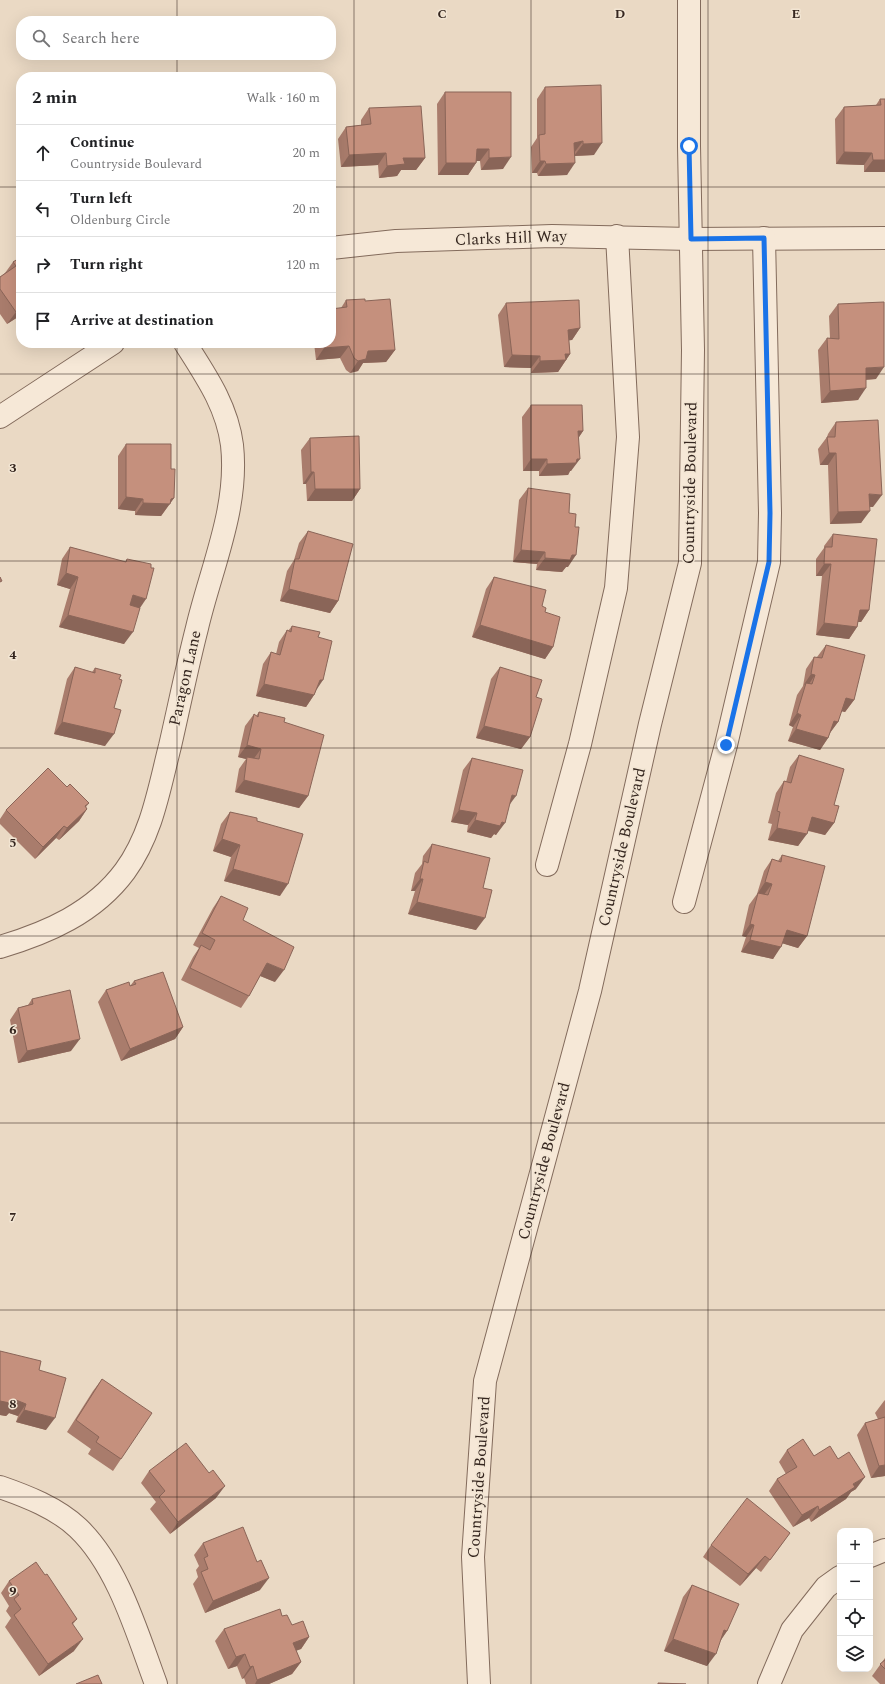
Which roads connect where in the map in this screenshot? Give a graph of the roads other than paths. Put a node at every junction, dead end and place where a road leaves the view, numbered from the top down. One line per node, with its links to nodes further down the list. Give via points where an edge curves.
1 (689, 0): 5 (street, Countryside Boulevard)
2 (617, 236): 5 (street, Clarks Hill Way); 6 (street, Clarks Hill Way, via 396,241); 10 (street, via 628,437 616,588 580,744)
3 (764, 238): 4 (street, Clarks Hill Way); 5 (street, Clarks Hill Way); 11 (street, via 769,562 726,745)
4 (885, 238)
5 (691, 239): 18 (street, Countryside Boulevard, via 693,350 690,563 650,724 590,991 485,1380 473,1557)
6 (336, 247)
7 (105, 348): 9 (street)
8 (188, 348): 12 (street, Paragon Lane, via 219,397 228,422 233,475 228,513 197,626 156,807 137,852 124,873 97,900 60,926)
9 (0, 417)
10 (547, 865)
11 (684, 902)
12 (0, 948)
13 (0, 1487): 17 (street, via 51,1509 78,1528 91,1544 119,1587)
14 (885, 1550): 15 (street)
15 (873, 1555)
16 (837, 1579): 19 (street, via 826,1587 792,1630)
17 (156, 1684)
18 (479, 1684)
19 (769, 1684)

